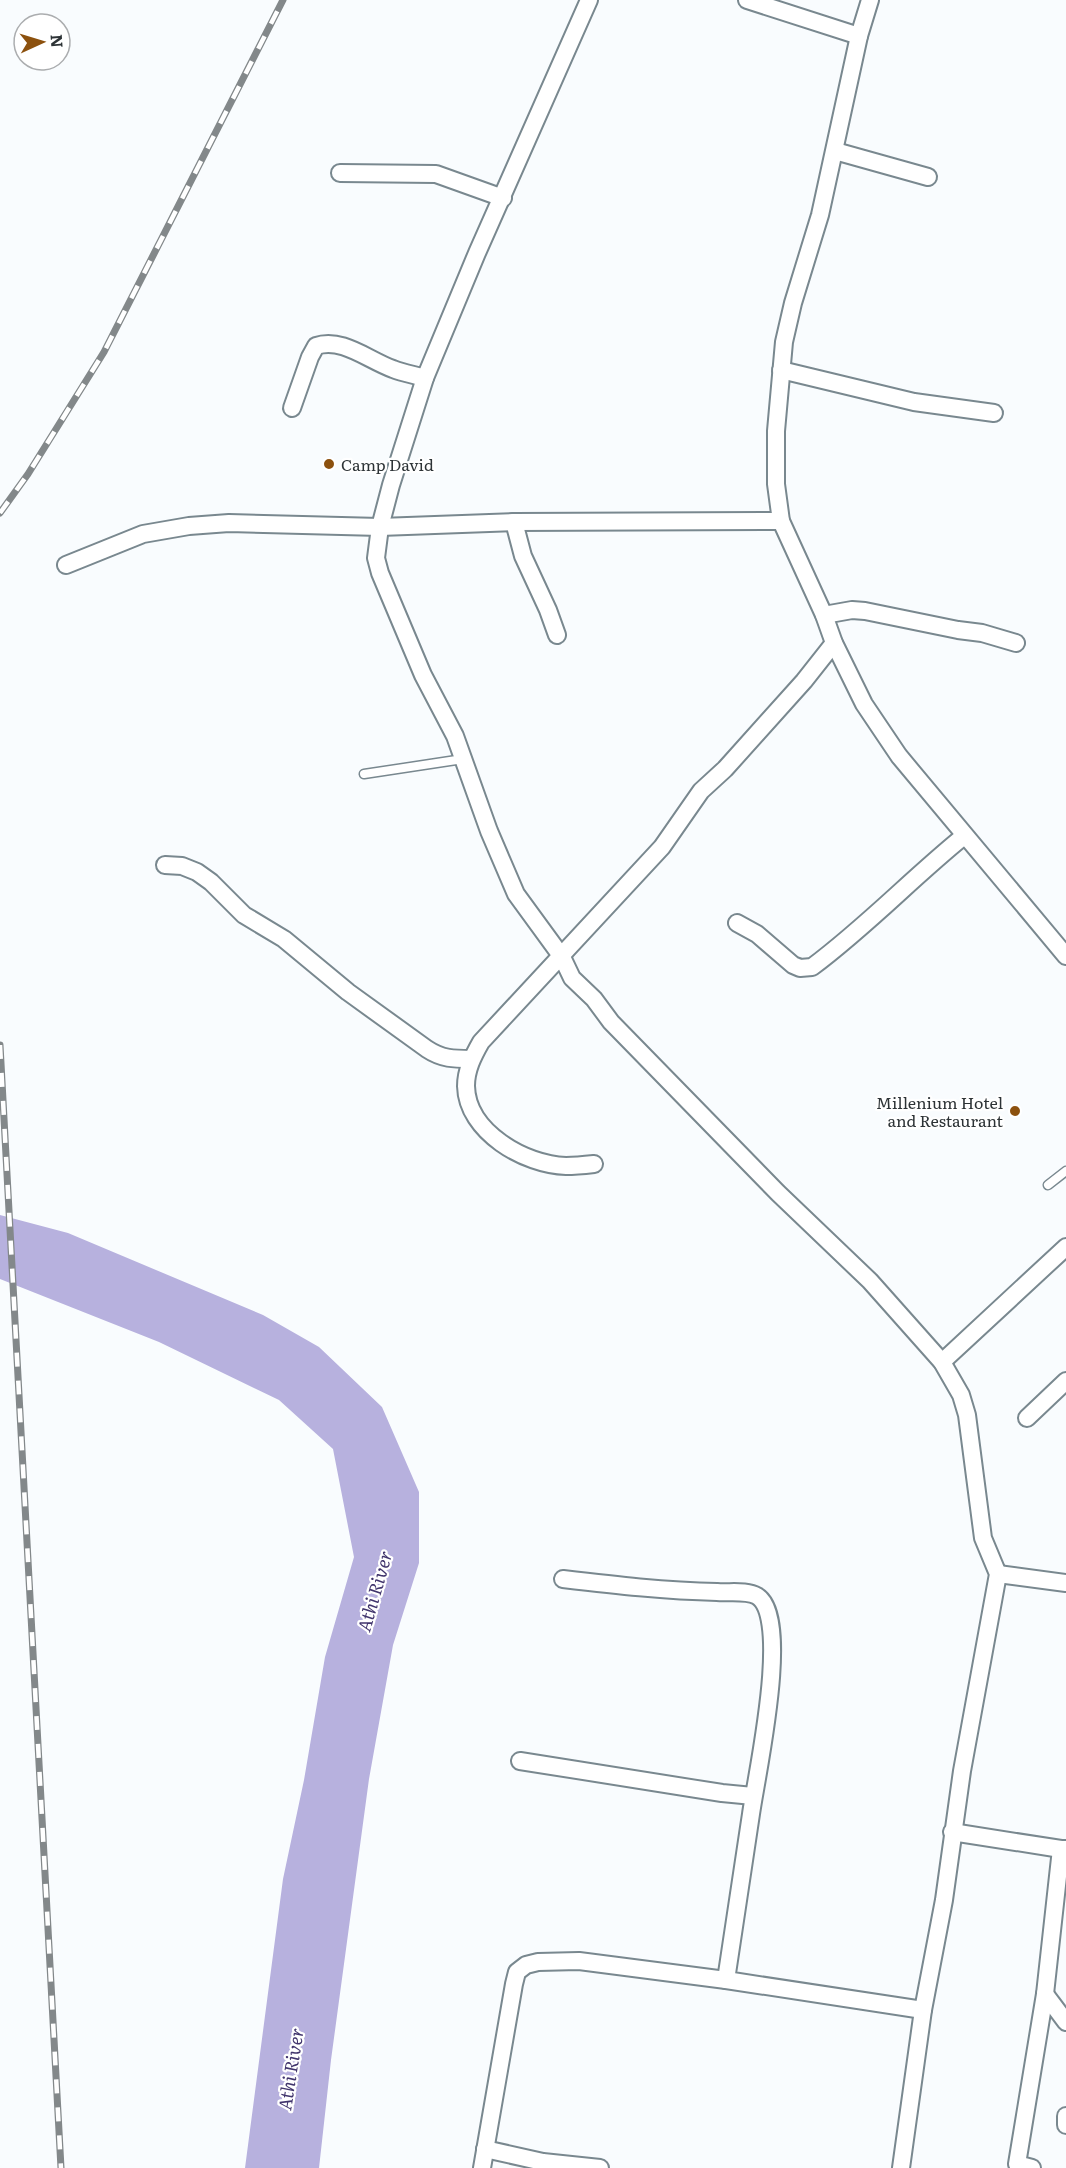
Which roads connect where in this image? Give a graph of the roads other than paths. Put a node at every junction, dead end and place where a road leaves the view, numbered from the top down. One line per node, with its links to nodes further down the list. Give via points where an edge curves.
1 (590, 0): 8 (street)
2 (747, 0): 4 (street)
3 (870, 0): 4 (street)
4 (860, 36): 5 (street)
5 (835, 151): 7 (street); 9 (street, via 793,303)
6 (340, 173): 8 (street, via 436,174)
7 (928, 177)
8 (503, 198): 10 (street)
9 (781, 370): 12 (street, via 914,402); 13 (street, via 776,431)
10 (425, 378): 11 (street, via 327,342 316,346 310,357); 15 (street)
11 (292, 408)
12 (994, 413)
13 (781, 521): 14 (street); 17 (street)
14 (514, 522): 15 (street); 18 (street, via 523,555)
15 (380, 527): 16 (street, via 228,523 189,526 143,534); 21 (street, via 375,558 380,573)
16 (66, 565)
17 (824, 615): 19 (street); 20 (street, via 865,611)
18 (557, 635)
19 (834, 643): 23 (street, via 864,704 899,756); 27 (street, via 725,769 700,791 662,847)
20 (1016, 643)
21 (463, 759): 22 (lane); 27 (street, via 512,885)
22 (364, 774)
23 (964, 836): 25 (street, via 812,967 793,965 758,934); 26 (street)
24 (165, 865): 28 (street, via 197,872 244,915 284,939 427,1050 451,1059)
25 (737, 923)
26 (1066, 956)
27 (562, 957): 28 (street, via 481,1042); 33 (street, via 572,978 611,1022 870,1281)
28 (471, 1059): 29 (street, via 466,1086 468,1101 475,1117 489,1131 521,1156 566,1166)
29 (594, 1164)
30 (1066, 1171): 31 (lane)
31 (1048, 1185)
32 (1066, 1247): 33 (street)
33 (942, 1362): 36 (street, via 967,1414 983,1538)
34 (1066, 1381): 35 (street)
35 (1028, 1418)
36 (998, 1574): 38 (street); 41 (street)
37 (563, 1579): 40 (street, via 677,1592 756,1595 763,1601 770,1618 772,1664 770,1702)
38 (1066, 1583)
39 (520, 1761): 40 (street)
40 (753, 1796): 43 (street)
41 (952, 1832): 42 (street); 45 (street, via 944,1900)
42 (1064, 1849): 44 (street)
43 (726, 1980): 45 (street); 49 (street, via 579,1961 525,1965 514,1983)
44 (1045, 1994): 46 (street); 50 (street)
45 (923, 2010): 53 (street)
46 (1066, 2022)
47 (1066, 2116): 48 (street)
48 (1066, 2125)
49 (485, 2148): 51 (street); 52 (street, via 543,2162)
50 (1022, 2167)
51 (482, 2168)
52 (600, 2168)
53 (901, 2168)

